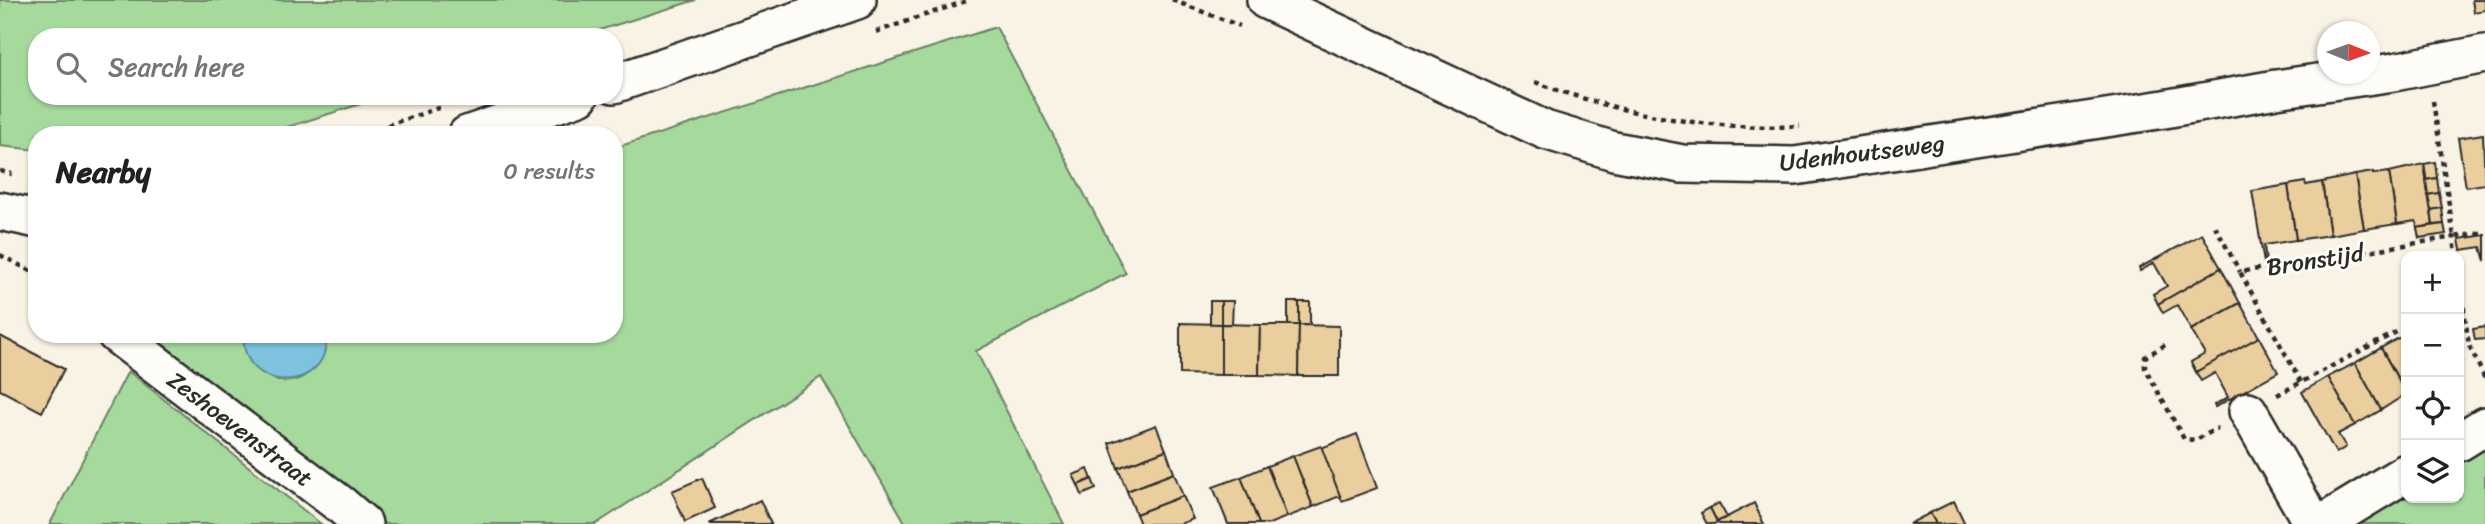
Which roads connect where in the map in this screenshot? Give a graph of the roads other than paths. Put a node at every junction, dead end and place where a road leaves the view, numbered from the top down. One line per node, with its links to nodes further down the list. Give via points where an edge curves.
1 (857, 0): 4 (street)
2 (1266, 0): 3 (street, Udenhoutseweg, via 1545,130 1682,164 1795,166)
3 (2485, 54)
4 (623, 81)
5 (553, 105): 6 (street)
6 (493, 126)
7 (0, 211): 8 (street)
8 (28, 217)
9 (128, 343): 14 (street, Zeshoevenstraat)
10 (2248, 411): 15 (street)
11 (2485, 426): 12 (street)
12 (2462, 440)
13 (2401, 476): 16 (street)
14 (363, 524)
15 (2313, 524)
16 (2322, 524)

